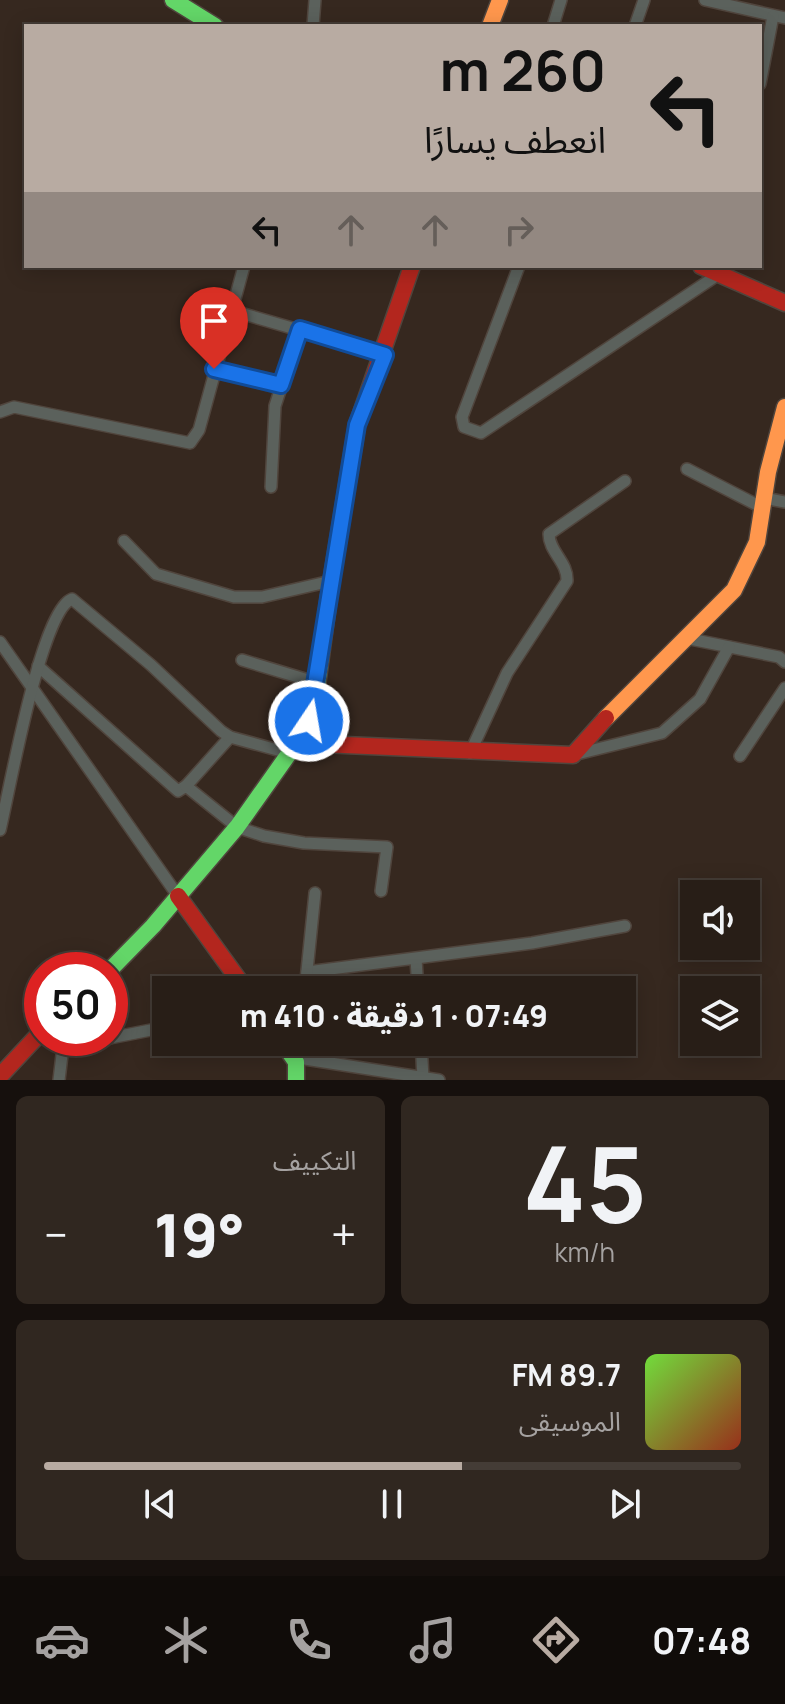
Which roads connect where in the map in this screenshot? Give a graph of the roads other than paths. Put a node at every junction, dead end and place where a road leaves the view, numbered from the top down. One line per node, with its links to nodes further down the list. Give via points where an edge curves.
1 (173, 0): 8 (street)
2 (315, 0): 9 (street)
3 (500, 0): 10 (street)
4 (561, 0): 11 (street)
5 (644, 0): 12 (street)
6 (705, 0): 7 (street)
7 (779, 17): 13 (street)
8 (212, 24)
9 (313, 24)
10 (491, 24)
11 (554, 24)
12 (636, 24)
13 (762, 68)
14 (243, 268): 19 (street)
15 (411, 268): 21 (street)
16 (518, 268): 17 (street, via 462,417 464,427 481,433)
17 (718, 271): 18 (street)
18 (785, 303)
19 (230, 310): 20 (street); 22 (street)
20 (300, 329): 21 (street); 23 (street)
21 (385, 355): 32 (street, via 357,425)
22 (214, 369): 23 (street); 24 (street, via 199,430 190,443)
23 (281, 385): 28 (street, via 272,427)
24 (1, 407)
25 (785, 407): 30 (street)
26 (687, 469): 30 (street)
27 (625, 481): 44 (street, via 549,534 567,581 507,673)
28 (271, 487)
29 (785, 502): 30 (street)
30 (764, 503): 33 (street, via 757,542 734,590)
31 (124, 541): 32 (street, via 156,574 234,597 262,597)
32 (331, 581): 39 (street)
33 (685, 638): 34 (street); 45 (street)
34 (729, 647): 37 (street); 45 (street, via 700,699 662,733)
35 (2, 649): 41 (street)
36 (242, 660): 39 (street)
37 (785, 662)
38 (38, 666): 41 (street); 42 (street, via 61,607 72,599); 47 (street, via 178,791)
39 (318, 683): 43 (street)
40 (785, 688): 46 (street)
41 (31, 690): 48 (street); 52 (street)
42 (230, 737): 43 (street); 47 (street)
43 (296, 748): 44 (street); 49 (street)
44 (470, 753): 45 (street)
45 (573, 755)
46 (740, 756)
47 (186, 786): 49 (street)
48 (0, 826)
49 (237, 827): 50 (street, via 304,843 384,846 388,849); 52 (street)
50 (381, 891)
51 (315, 893): 56 (street)
52 (178, 896): 54 (street); 57 (street)
53 (625, 926): 55 (street)
54 (127, 952)
55 (416, 959): 56 (street); 59 (street)
56 (307, 972): 58 (street)
57 (236, 976)
58 (307, 976)
59 (417, 976)
60 (152, 1030): 61 (street)
61 (128, 1034)
62 (24, 1050): 66 (street)
63 (61, 1056): 68 (street)
64 (422, 1056): 67 (street)
65 (292, 1059): 67 (street)
66 (0, 1076)
67 (423, 1078): 69 (street)
68 (59, 1080)
69 (439, 1080)

